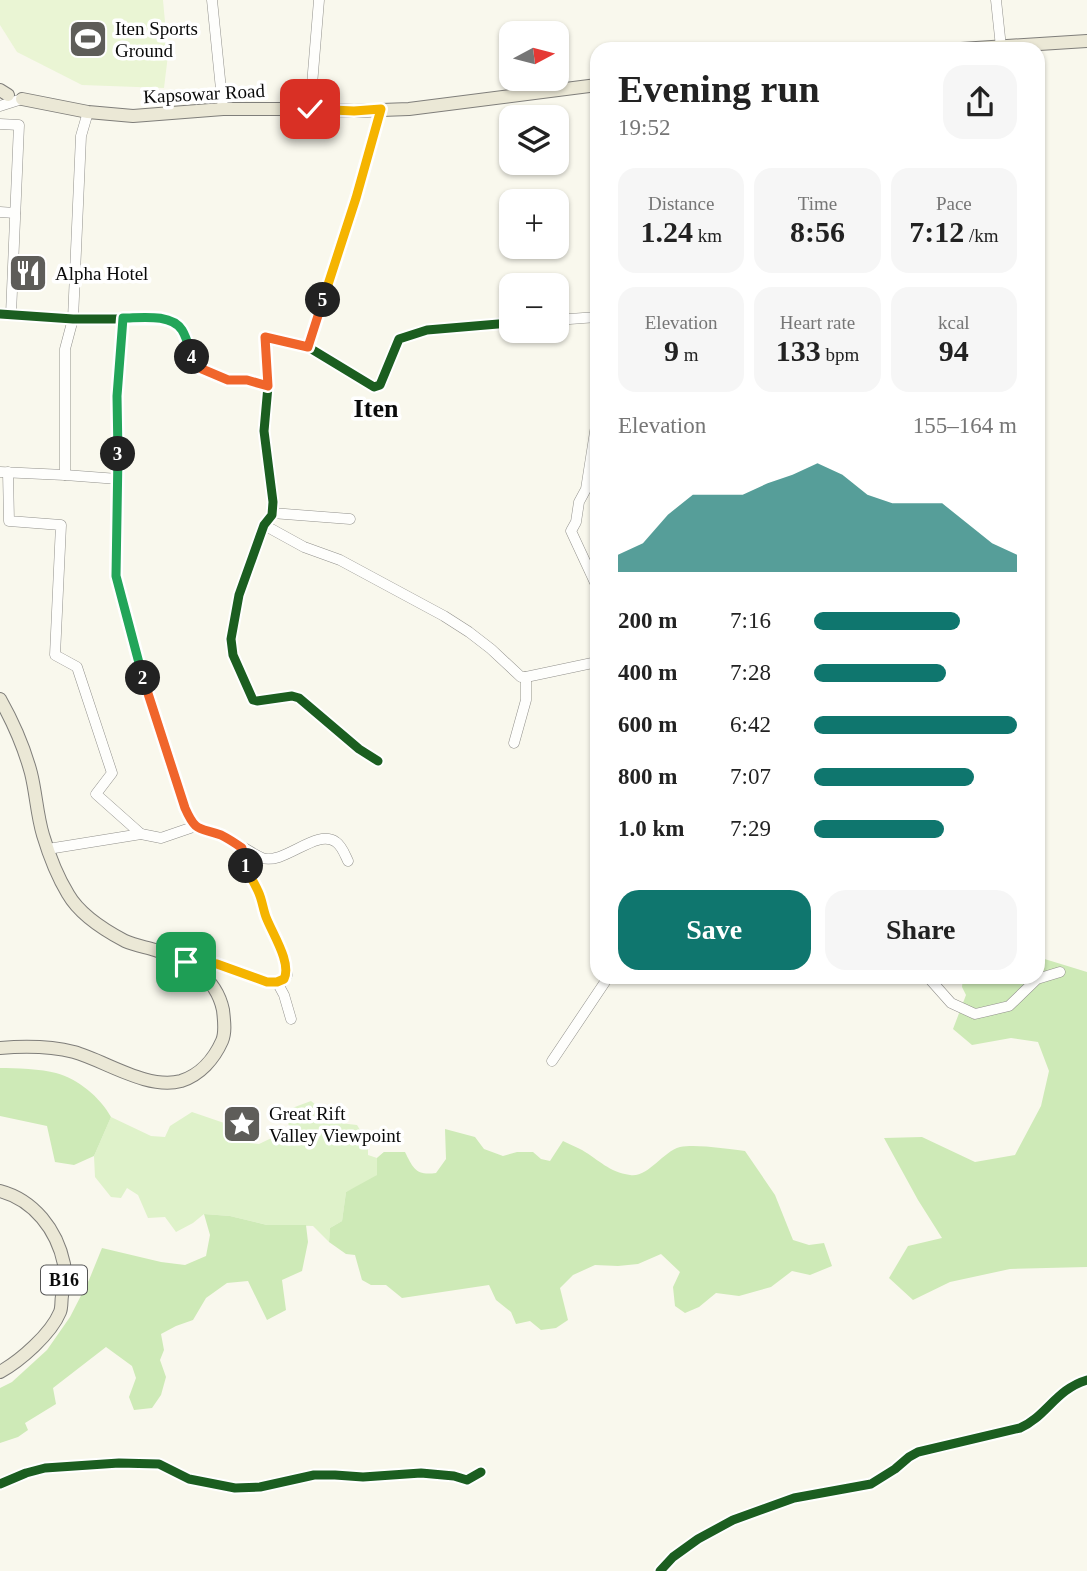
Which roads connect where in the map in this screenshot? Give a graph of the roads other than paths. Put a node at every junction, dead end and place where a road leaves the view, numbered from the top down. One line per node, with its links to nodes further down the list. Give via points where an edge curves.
1 (212, 0): 10 (street)
2 (318, 0): 11 (street)
3 (996, 0): 5 (street)
4 (1087, 41): 6 (main road)
5 (1000, 42)
6 (1045, 44)
7 (590, 86): 12 (main road, Kapsowar Road)
8 (2, 97): 9 (street, Kapsowar Road)
9 (22, 99): 13 (main road, Kapsowar Road)
10 (223, 109): 11 (main road, Kapsowar Road); 13 (main road, Kapsowar Road, via 133,116)
11 (310, 109): 12 (main road, Kapsowar Road)
12 (381, 109): 23 (street)
13 (88, 112): 20 (street, via 82,136)
14 (0, 124): 16 (street, via 19,125)
15 (0, 212): 16 (street)
16 (15, 213): 17 (street)
17 (5, 314): 20 (street)
18 (123, 318): 20 (street); 24 (street, via 173,322 202,369 228,380); 28 (street, via 117,396)
19 (590, 318): 21 (street)
20 (73, 319): 27 (street, via 65,349)
21 (569, 319)
22 (499, 324): 23 (street, via 427,330 399,339 380,385 374,387)
23 (308, 347): 24 (street, via 265,337)
24 (268, 386): 29 (street, via 264,431)
25 (590, 464): 32 (street, via 571,531)
26 (4, 472): 27 (street); 39 (street, via 9,521 61,525 55,655 77,667 112,773 96,794)
27 (65, 475): 28 (street)
28 (118, 479): 38 (street, via 116,576 143,679 185,808)
29 (272, 513): 30 (street); 31 (street)
30 (350, 519)
31 (264, 526): 34 (street, via 340,560 444,616); 37 (street, via 239,595 231,634 233,655 248,690 257,701 299,698)
32 (590, 572)
33 (590, 663): 34 (street)
34 (526, 677): 36 (street, via 527,694)
35 (0, 699): 41 (main road, via 22,744)
36 (514, 743)
37 (378, 761)
38 (196, 826): 39 (street, via 161,838); 40 (street)
39 (141, 834): 41 (street)
40 (242, 848): 42 (street, via 267,859 326,838 335,841); 46 (street, via 285,960 287,975)
41 (48, 849): 43 (main road, via 69,896 93,922 127,942)
42 (348, 861)
43 (196, 969): 46 (street, via 217,964); 51 (main road, via 220,998 224,1037 203,1069 183,1080 157,1081 132,1075 54,1048)
44 (1060, 972): 45 (street)
45 (1045, 977)
46 (277, 982): 50 (street)
47 (605, 984): 52 (street)
48 (934, 984): 49 (street, via 951,1003 975,1014 1009,1006)
49 (1032, 984)
50 (290, 1018)
51 (0, 1048)
52 (552, 1061)
53 (0, 1191): 54 (main road, B16, via 27,1203 41,1216 54,1234 64,1265 60,1312 34,1347)
54 (0, 1372)
55 (1087, 1381): 58 (street, via 1056,1397 1020,1428 918,1452 871,1484 794,1498 733,1520 698,1539)
56 (481, 1472): 57 (street, via 467,1480 421,1473 314,1475 236,1488 189,1479 159,1464 119,1463 45,1468)
57 (0, 1484)
58 (660, 1571)

